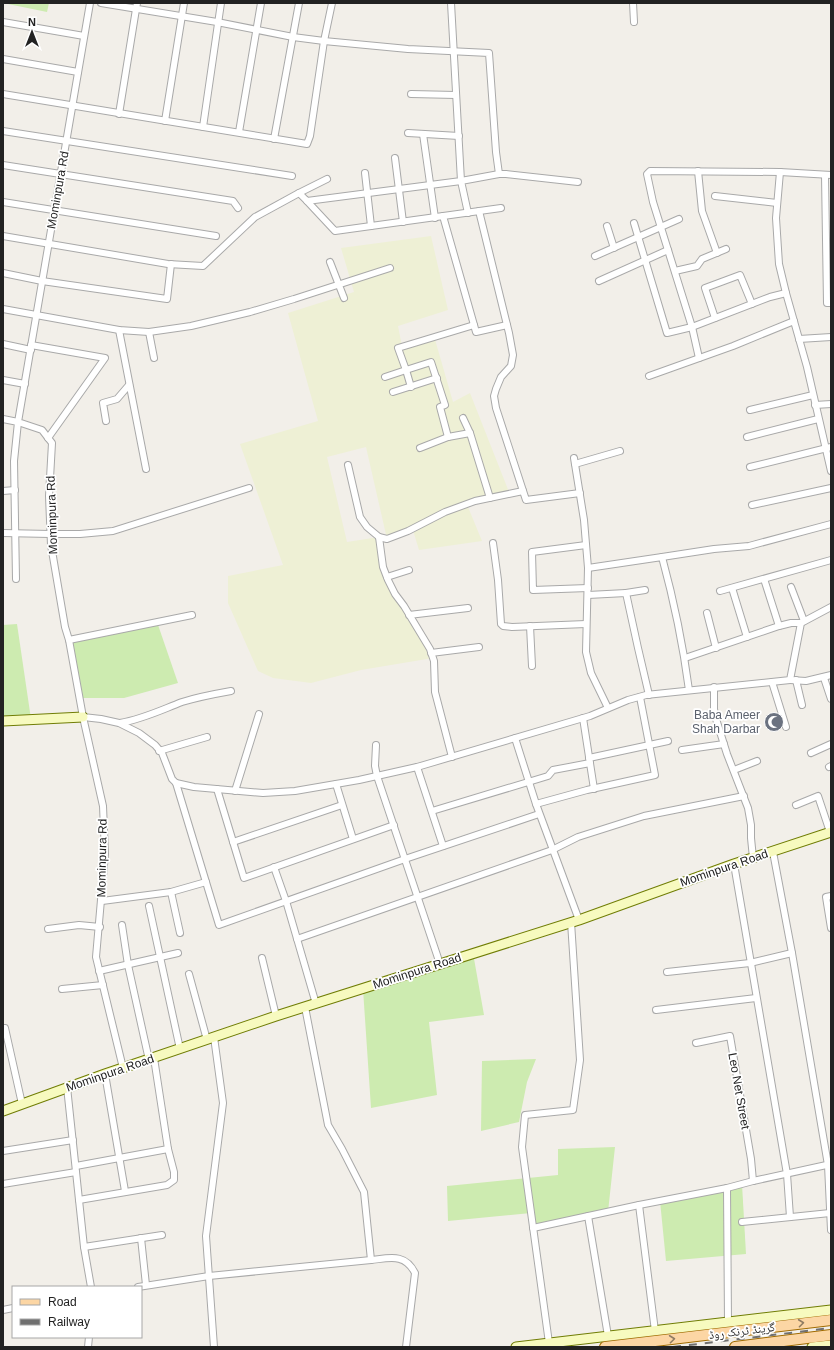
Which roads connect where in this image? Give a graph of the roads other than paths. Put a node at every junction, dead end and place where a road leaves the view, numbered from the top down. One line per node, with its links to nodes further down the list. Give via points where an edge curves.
1 (90, 3): 16 (street, Mominpura Rd)
2 (101, 3): 10 (street)
3 (184, 3): 11 (street)
4 (221, 3): 13 (street)
5 (261, 3): 15 (street)
6 (299, 3): 17 (street)
7 (332, 3): 18 (street)
8 (451, 3): 19 (street)
9 (633, 3): 14 (street)
10 (136, 6): 11 (street); 26 (street)
11 (182, 16): 13 (street); 27 (street)
12 (3, 22): 16 (street)
13 (217, 22): 15 (street); 28 (street)
14 (634, 22)
15 (256, 30): 17 (street); 30 (street)
16 (84, 36): 21 (street, Mominpura Rd)
17 (293, 37): 18 (street); 34 (street)
18 (324, 41): 19 (street); 34 (street, via 307,144)
19 (454, 52): 24 (street); 42 (street, via 489,53)
20 (3, 59): 21 (street)
21 (78, 72): 25 (street, Mominpura Rd)
22 (3, 94): 25 (street)
23 (411, 94): 24 (street)
24 (456, 95): 33 (street)
25 (72, 106): 26 (street); 35 (street, Mominpura Rd)
26 (119, 114): 27 (street)
27 (165, 121): 28 (street)
28 (203, 127): 30 (street)
29 (3, 131): 35 (street)
30 (239, 132): 34 (street)
31 (408, 133): 32 (street)
32 (423, 134): 33 (street); 48 (street)
33 (459, 136): 46 (street)
34 (274, 139)
35 (66, 141): 41 (street, Mominpura Rd); 44 (street)
36 (395, 158): 49 (street)
37 (3, 165): 41 (street)
38 (698, 171): 39 (street); 69 (street, via 650,171 647,174); 77 (street, via 702,211)
39 (780, 172): 43 (street); 55 (street)
40 (365, 173): 51 (street)
41 (60, 174): 56 (street, via 233,201); 58 (street, Mominpura Rd)
42 (499, 174): 46 (street); 47 (street)
43 (828, 175): 64 (street)
44 (292, 176)
45 (327, 179): 50 (street)
46 (461, 180): 48 (street); 60 (street)
47 (578, 182)
48 (431, 184): 49 (street); 62 (street)
49 (399, 189): 51 (street); 65 (street)
50 (299, 192): 53 (street); 81 (street, via 255,217 203,266)
51 (367, 193): 53 (street); 67 (street)
52 (715, 196): 55 (street)
53 (307, 201): 67 (street, via 335,231)
54 (3, 202): 58 (street)
55 (777, 203): 88 (street, via 780,264)
56 (238, 208)
57 (502, 208): 59 (street)
58 (54, 210): 71 (street); 73 (street, Mominpura Rd)
59 (479, 211): 60 (street); 97 (street)
60 (468, 213): 61 (street)
61 (443, 216): 62 (street); 96 (street)
62 (435, 218): 65 (street)
63 (680, 219): 69 (street)
64 (828, 219): 90 (street, via 827,303)
65 (403, 222): 67 (street)
66 (634, 223): 72 (street)
67 (372, 226)
68 (608, 226): 74 (street)
69 (661, 228): 72 (street); 76 (street)
70 (3, 236): 73 (street)
71 (216, 236)
72 (638, 237): 74 (street); 79 (street)
73 (48, 244): 81 (street); 85 (street, Mominpura Rd)
74 (614, 248): 78 (street)
75 (726, 249): 77 (street)
76 (668, 250): 79 (street); 83 (street)
77 (717, 253): 83 (street, via 702,259 697,266)
78 (595, 256)
79 (645, 261): 86 (street); 98 (street, via 667,334)
80 (330, 262): 87 (street)
81 (172, 264): 85 (street, via 167,298)
82 (390, 268): 87 (street)
83 (675, 271): 98 (street)
84 (3, 273): 85 (street)
85 (42, 280): 93 (street, Mominpura Rd)
86 (599, 281)
87 (338, 284): 89 (street); 100 (street, via 250,312 191,326)
88 (786, 293): 91 (street); 95 (street)
89 (344, 298)
90 (831, 303)
91 (752, 304): 94 (street); 94 (street, via 740,275 726,280 705,288)
92 (3, 309): 93 (street)
93 (36, 315): 99 (street); 104 (street, Mominpura Rd)
94 (715, 318): 98 (street)
95 (794, 321): 102 (street); 106 (street)
96 (474, 325): 97 (street, via 476,332); 107 (street, via 398,348)
97 (507, 325): 140 (street, via 513,355 511,366 501,377 494,396)
98 (692, 327): 106 (street)
99 (119, 330): 100 (street); 113 (street)
100 (149, 332): 105 (street)
101 (831, 336): 102 (street)
102 (800, 339): 116 (street)
103 (3, 344): 104 (street)
104 (31, 348): 112 (street, Mominpura Rd); 127 (street, via 105,358)
105 (154, 358)
106 (699, 358): 108 (street)
107 (406, 370): 109 (street); 110 (street, via 431,362); 114 (street)
108 (649, 376)
109 (385, 377)
110 (437, 378): 114 (street); 128 (street, via 445,405 440,407)
111 (3, 380): 112 (street)
112 (25, 384): 124 (street, Mominpura Rd)
113 (129, 385): 123 (street, via 117,399 103,403); 134 (street)
114 (411, 387): 115 (street)
115 (392, 392)
116 (813, 395): 118 (street); 119 (street)
117 (831, 404): 118 (street)
118 (815, 405): 122 (street)
119 (750, 410)
120 (3, 418): 124 (street)
121 (463, 418): 125 (street)
122 (818, 419): 126 (street); 130 (street)
123 (106, 421)
124 (18, 422): 127 (street, via 42,430); 138 (street, Mominpura Rd, via 14,460)
125 (470, 433): 128 (street); 142 (street)
126 (747, 437)
127 (48, 438): 147 (street, Mominpura Rd, via 52,443)
128 (448, 438): 129 (street)
129 (420, 448)
130 (828, 448): 133 (street); 135 (street)
131 (620, 450): 141 (street, via 575,461)
132 (348, 465): 148 (street, via 360,517)
133 (750, 467)
134 (146, 469)
135 (831, 471)
136 (250, 488): 147 (street, via 113,531)
137 (831, 488): 143 (street)
138 (15, 490): 139 (street); 145 (street, Mominpura Rd)
139 (3, 491)
140 (523, 491): 141 (street, via 526,500); 142 (street)
141 (580, 493): 150 (street)
142 (490, 498): 148 (street, via 445,512 387,539)
143 (752, 505)
144 (831, 524): 151 (street, via 749,546)
145 (16, 532): 146 (street); 147 (street); 156 (street, Mominpura Rd)
146 (3, 533)
147 (50, 534): 174 (street, Mominpura Rd)
148 (380, 537): 155 (street, via 383,567)
149 (493, 543): 171 (street, via 501,624 507,627)
150 (586, 545): 153 (street); 161 (street, via 532,552 533,590)
151 (662, 557): 153 (street); 178 (street)
152 (831, 560): 157 (street)
153 (588, 568): 161 (street)
154 (409, 570): 155 (street)
155 (387, 577): 166 (street)
156 (16, 579)
157 (764, 579): 159 (street); 172 (street)
158 (791, 587): 169 (street)
159 (732, 588): 162 (street); 173 (street)
160 (644, 590): 163 (street)
161 (588, 591): 163 (street); 170 (street)
162 (720, 591)
163 (626, 593): 187 (street)
164 (831, 607): 169 (street)
165 (468, 608): 166 (street)
166 (409, 614): 177 (street)
167 (707, 614): 176 (street)
168 (192, 615): 174 (street)
169 (803, 622): 172 (street); 182 (street)
170 (586, 624): 171 (street); 191 (street, via 588,662)
171 (530, 626): 179 (street)
172 (779, 626): 173 (street)
173 (747, 637): 176 (street)
174 (69, 640): 193 (street, Mominpura Rd)
175 (479, 647): 177 (street)
176 (716, 648): 178 (street)
177 (431, 653): 208 (street, via 434,661 435,692)
178 (685, 658): 185 (street)
179 (532, 666)
180 (831, 675): 181 (street)
181 (824, 678): 182 (street); 189 (street)
182 (793, 680): 183 (street); 190 (street)
183 (772, 682): 184 (street); 197 (street)
184 (714, 687): 185 (street); 201 (street, via 714,709)
185 (689, 690): 187 (street)
186 (231, 691): 196 (street, via 182,702 136,720)
187 (649, 695): 188 (street)
188 (640, 696): 191 (street); 204 (street)
189 (831, 699)
190 (802, 705)
191 (608, 708): 194 (street)
192 (259, 714): 219 (street)
193 (83, 717): 195 (main road); 196 (street); 241 (street, Mominpura Rd, via 103,806 105,854)
194 (583, 718): 199 (street); 210 (street)
195 (3, 721)
196 (118, 723): 206 (street, via 139,733)
197 (786, 727)
198 (207, 737): 206 (street)
199 (515, 738): 208 (street); 214 (street)
200 (668, 741): 204 (street)
201 (724, 744): 205 (street); 212 (street)
202 (831, 744): 207 (street)
203 (376, 745): 213 (street)
204 (649, 745): 210 (street); 218 (street, via 655,775)
205 (682, 750)
206 (160, 751): 215 (street)
207 (811, 753)
208 (452, 757): 211 (street)
209 (757, 760): 212 (street)
210 (590, 761): 214 (street, via 553,770 548,776); 218 (street)
211 (418, 768): 213 (street); 224 (street)
212 (734, 770): 220 (street)
213 (377, 776): 216 (street); 226 (street)
214 (528, 781): 221 (street); 224 (street)
215 (176, 783): 217 (street); 237 (street)
216 (336, 784): 219 (street, via 295,791); 222 (street)
217 (217, 789): 219 (street); 229 (street)
218 (594, 789): 221 (street)
219 (235, 791)
220 (744, 796): 231 (street, via 644,816 578,837); 233 (street, via 751,825)
221 (536, 804): 225 (street)
222 (342, 805): 228 (street); 229 (street)
223 (796, 805): 227 (street, via 818,796)
224 (432, 811): 230 (street)
225 (539, 814): 230 (street); 231 (street)
226 (394, 825): 228 (street); 234 (street)
227 (831, 832): 232 (main road, Mominpura Road)
228 (353, 839): 236 (street)
229 (233, 842): 236 (street, via 244,878)
230 (443, 846): 234 (street)
231 (552, 850): 240 (street); 244 (street)
232 (773, 852): 233 (main road, Mominpura Road); 251 (street)
233 (753, 858): 235 (main road, Mominpura Road)
234 (405, 859): 240 (street); 242 (street)
235 (734, 864): 244 (main road, Mominpura Road); 255 (street)
236 (274, 867): 242 (street)
237 (206, 882): 238 (street); 242 (street, via 219,925)
238 (171, 892): 241 (street); 249 (street)
239 (831, 896): 247 (street, via 826,897)
240 (418, 897): 250 (street); 256 (street)
241 (102, 901): 246 (street, Mominpura Rd)
242 (286, 901): 250 (street)
243 (149, 906): 253 (street)
244 (575, 921): 256 (main road, Mominpura Road); 295 (street, via 580,1060 573,1110 525,1115 522,1147)
245 (122, 925): 257 (street)
246 (100, 927): 248 (street, via 80,924); 258 (street, Mominpura Rd, via 96,957)
247 (831, 928)
248 (48, 929)
249 (180, 933)
250 (297, 939): 264 (street)
251 (792, 953): 255 (street); 282 (street)
252 (178, 954): 253 (street)
253 (160, 958): 257 (street); 271 (street)
254 (262, 958): 267 (street)
255 (750, 963): 259 (street); 263 (street)
256 (440, 964): 264 (main road, Mominpura Road)
257 (128, 965): 258 (street); 272 (street)
258 (99, 971): 261 (street, Mominpura Rd)
259 (668, 972)
260 (189, 974): 269 (street)
261 (103, 985): 262 (street); 273 (street, Mominpura Rd)
262 (62, 989)
263 (756, 998): 266 (street); 284 (street)
264 (316, 1004): 265 (main road, Mominpura Road)
265 (304, 1007): 267 (main road, Mominpura Road); 300 (street, via 328,1125 364,1192)
266 (656, 1010)
267 (276, 1016): 269 (main road, Mominpura Road)
268 (4, 1028): 276 (street)
269 (211, 1039): 271 (main road, Mominpura Road); 301 (street, via 223,1103 206,1236)
270 (696, 1043): 285 (street, Leo Net Street, via 730,1036)
271 (180, 1049): 272 (main road, Mominpura Road)
272 (151, 1059): 273 (main road, Mominpura Road); 279 (street)
273 (123, 1068): 274 (main road, Mominpura Road)
274 (105, 1074): 275 (main road, Mominpura Road); 281 (street)
275 (67, 1087): 276 (main road, Mominpura Road); 278 (street)
276 (22, 1104): 277 (main road, Mominpura Road)
277 (3, 1111)
278 (73, 1140): 280 (street); 283 (street)
279 (168, 1149): 281 (street); 288 (street, via 174,1176 171,1183)
280 (3, 1152)
281 (120, 1158): 283 (street); 288 (street)
282 (829, 1165): 284 (street); 291 (street)
283 (76, 1169): 286 (street); 289 (street)
284 (787, 1174): 285 (street); 293 (street)
285 (753, 1181): 287 (street)
286 (3, 1184)
287 (727, 1188): 290 (street); 307 (street)
288 (125, 1191): 289 (street)
289 (79, 1200): 299 (street)
290 (639, 1205): 292 (street); 308 (street)
291 (830, 1213): 293 (street); 296 (street)
292 (588, 1216): 295 (street); 310 (street)
293 (790, 1217): 294 (street)
294 (742, 1222)
295 (533, 1228): 311 (street)
296 (831, 1230)
297 (162, 1235): 298 (street)
298 (141, 1238): 299 (street); 302 (street)
299 (84, 1247): 303 (street)
300 (371, 1260): 301 (street); 314 (street, via 401,1258 415,1273)
301 (209, 1276): 302 (street); 313 (street)
302 (146, 1285): 304 (street)
303 (91, 1286)
304 (142, 1286)
305 (831, 1310): 307 (main road)
306 (831, 1320): 316 (main road, گرینڈ ٹرنک روڈ, one-way to 306)
307 (728, 1322): 308 (main road)
308 (655, 1331): 310 (main road)
309 (831, 1335): 317 (main road, گرینڈ ٹرنک روڈ)
310 (608, 1336): 311 (main road)
311 (549, 1343): 315 (main road)
312 (831, 1345): 318 (main road)
313 (214, 1347)
314 (406, 1347)
315 (516, 1347)
316 (606, 1347)
317 (735, 1347)
318 (818, 1347)

